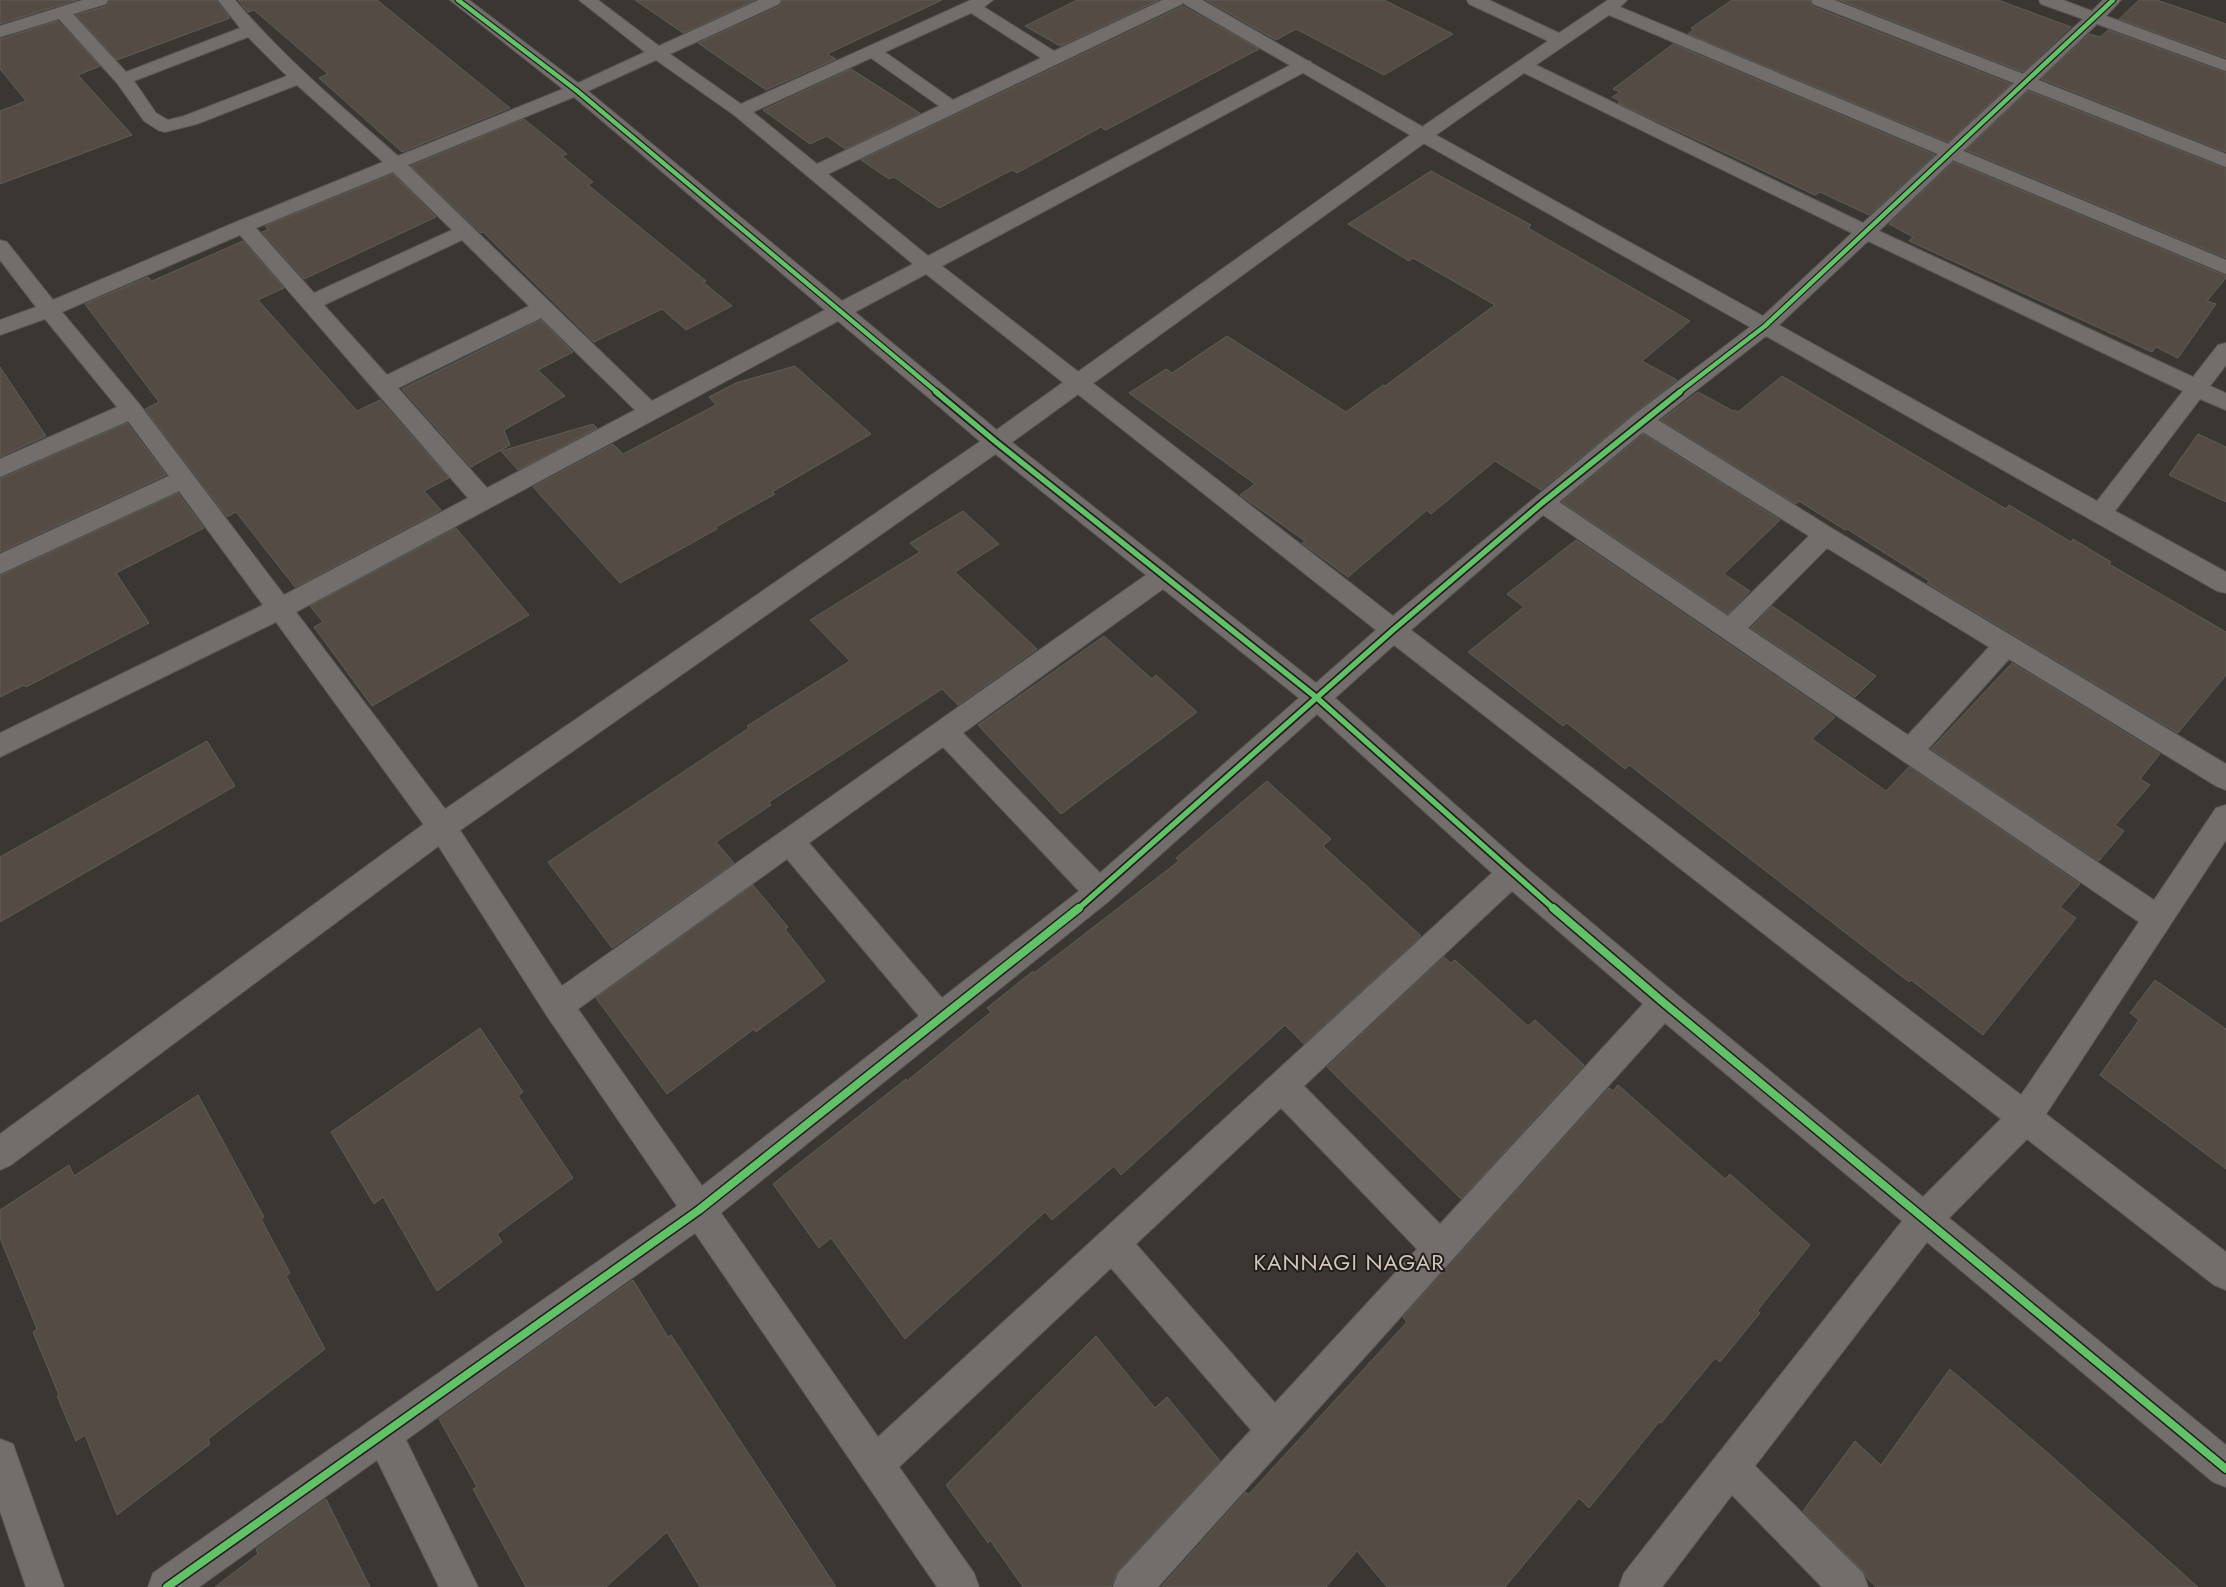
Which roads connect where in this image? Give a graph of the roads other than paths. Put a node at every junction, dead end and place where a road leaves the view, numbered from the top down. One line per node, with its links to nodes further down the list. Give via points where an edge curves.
1 (100, 0): 14 (street)
2 (226, 0): 16 (street)
3 (458, 0): 28 (street)
4 (587, 0): 20 (street)
5 (773, 0): 20 (street)
6 (1176, 0): 21 (street)
7 (1190, 0): 22 (street)
8 (1475, 0): 18 (street)
9 (1819, 0): 27 (street)
10 (2047, 0): 15 (street)
11 (2113, 0): 15 (street)
12 (979, 3): 19 (street); 21 (street)
13 (1614, 4): 18 (street); 32 (street)
14 (62, 12): 17 (street); 26 (street)
15 (2094, 18): 24 (street); 27 (street)
16 (251, 30): 25 (street); 26 (street)
17 (0, 32)
18 (1560, 40): 23 (street)
19 (872, 51): 29 (street); 30 (street)
20 (657, 53): 28 (street); 30 (street)
21 (1054, 59): 29 (street)
22 (1304, 65): 31 (street); 40 (street)
23 (1523, 66): 31 (street); 38 (street)
24 (2226, 66)
25 (299, 78): 26 (street, via 190,120 165,126 150,117); 34 (street)
26 (123, 79)
27 (2026, 82): 32 (street); 33 (street)
28 (576, 90): 34 (street); 45 (street)
29 (952, 107): 35 (street)
30 (740, 111): 35 (street)
31 (1423, 135): 46 (street); 49 (street)
32 (1952, 151): 38 (street); 41 (street)
33 (2226, 161)
34 (397, 165): 36 (street); 37 (street)
35 (814, 173): 40 (street)
36 (243, 226): 42 (street); 44 (street)
37 (465, 231): 42 (street); 43 (street)
38 (1865, 232): 46 (street); 51 (street)
39 (0, 246): 44 (street)
40 (927, 265): 45 (street); 49 (street)
41 (2226, 268)
42 (310, 302): 50 (street)
43 (543, 308): 50 (street); 54 (street)
44 (49, 310): 47 (street); 53 (street)
45 (840, 311): 54 (street); 56 (street)
46 (1765, 326): 55 (street); 61 (street)
47 (0, 328)
48 (2226, 350): 51 (street)
49 (1079, 382): 56 (street); 68 (street)
50 (383, 386): 59 (street)
51 (2197, 388): 52 (street); 61 (street)
52 (2226, 402)
53 (132, 410): 57 (street); 58 (street)
54 (650, 412): 59 (street)
55 (1642, 421): 60 (street); 62 (street)
56 (996, 442): 64 (street); 76 (street)
57 (0, 469)
58 (182, 480): 63 (street); 66 (street)
59 (484, 500): 66 (street)
60 (1542, 502): 67 (street); 68 (street)
61 (2100, 514): 65 (street)
62 (1825, 535): 67 (street); 69 (street)
63 (0, 565)
64 (1164, 575): 70 (street); 71 (street)
65 (2226, 584)
66 (281, 608): 72 (street); 76 (street)
67 (1731, 628): 73 (street)
68 (1394, 630): 70 (street); 85 (street)
69 (2007, 644): 73 (street); 74 (street)
70 (1317, 698): 78 (street); 79 (street)
71 (944, 731): 77 (street); 79 (street)
72 (0, 746)
73 (1910, 751): 80 (street)
74 (2226, 778)
75 (2226, 818): 80 (street)
76 (442, 827): 82 (street); 86 (street)
77 (789, 840): 82 (street); 83 (street)
78 (1512, 873): 81 (street); 84 (street)
79 (1099, 892): 83 (street)
80 (2159, 919): 85 (street)
81 (1664, 1003): 88 (street); 90 (street)
82 (558, 1006): 87 (street)
83 (940, 1018): 87 (street)
84 (1282, 1086): 89 (street); 90 (street)
85 (2024, 1119): 88 (street); 91 (street)
86 (0, 1154)
87 (698, 1210): 93 (street); 95 (street)
88 (1925, 1218): 96 (street); 97 (street)
89 (1113, 1244): 92 (street); 95 (street)
90 (1440, 1248): 92 (street)
91 (2226, 1274)
92 (1275, 1430): 102 (street)
93 (383, 1433): 99 (street); 100 (street)
94 (0, 1457): 98 (street)
95 (874, 1465): 101 (street)
96 (1730, 1467): 103 (street); 104 (street)
97 (2226, 1470)
98 (45, 1587)
99 (167, 1587)
100 (459, 1587)
101 (960, 1587)
102 (1132, 1587)
103 (1638, 1587)
104 (1849, 1587)

